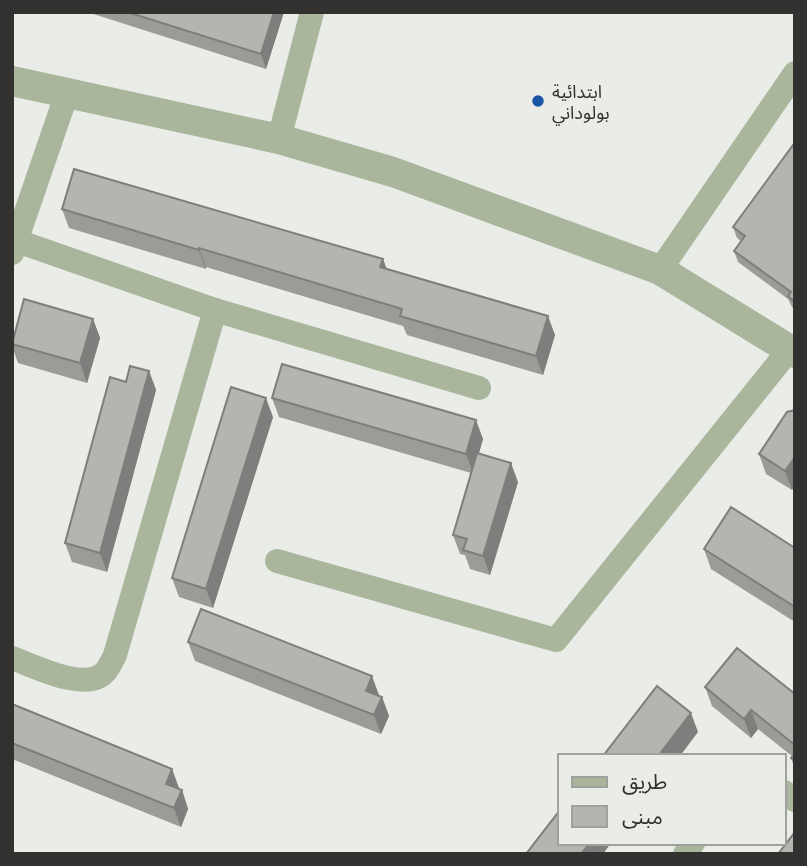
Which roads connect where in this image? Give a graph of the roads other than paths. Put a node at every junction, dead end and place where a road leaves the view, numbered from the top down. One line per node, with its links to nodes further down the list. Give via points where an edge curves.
1 (312, 12): 5 (street)
2 (794, 76): 7 (street)
3 (12, 81): 4 (street)
4 (67, 93): 5 (street); 6 (street)
5 (279, 139): 7 (street, via 393,172)
6 (14, 247): 8 (street)
7 (660, 270): 9 (street)
8 (215, 310): 10 (street); 12 (street, via 115,655 104,674 90,681 67,678)
9 (792, 352): 11 (street, via 556,640)
10 (479, 388)
11 (277, 561)
12 (12, 658)

